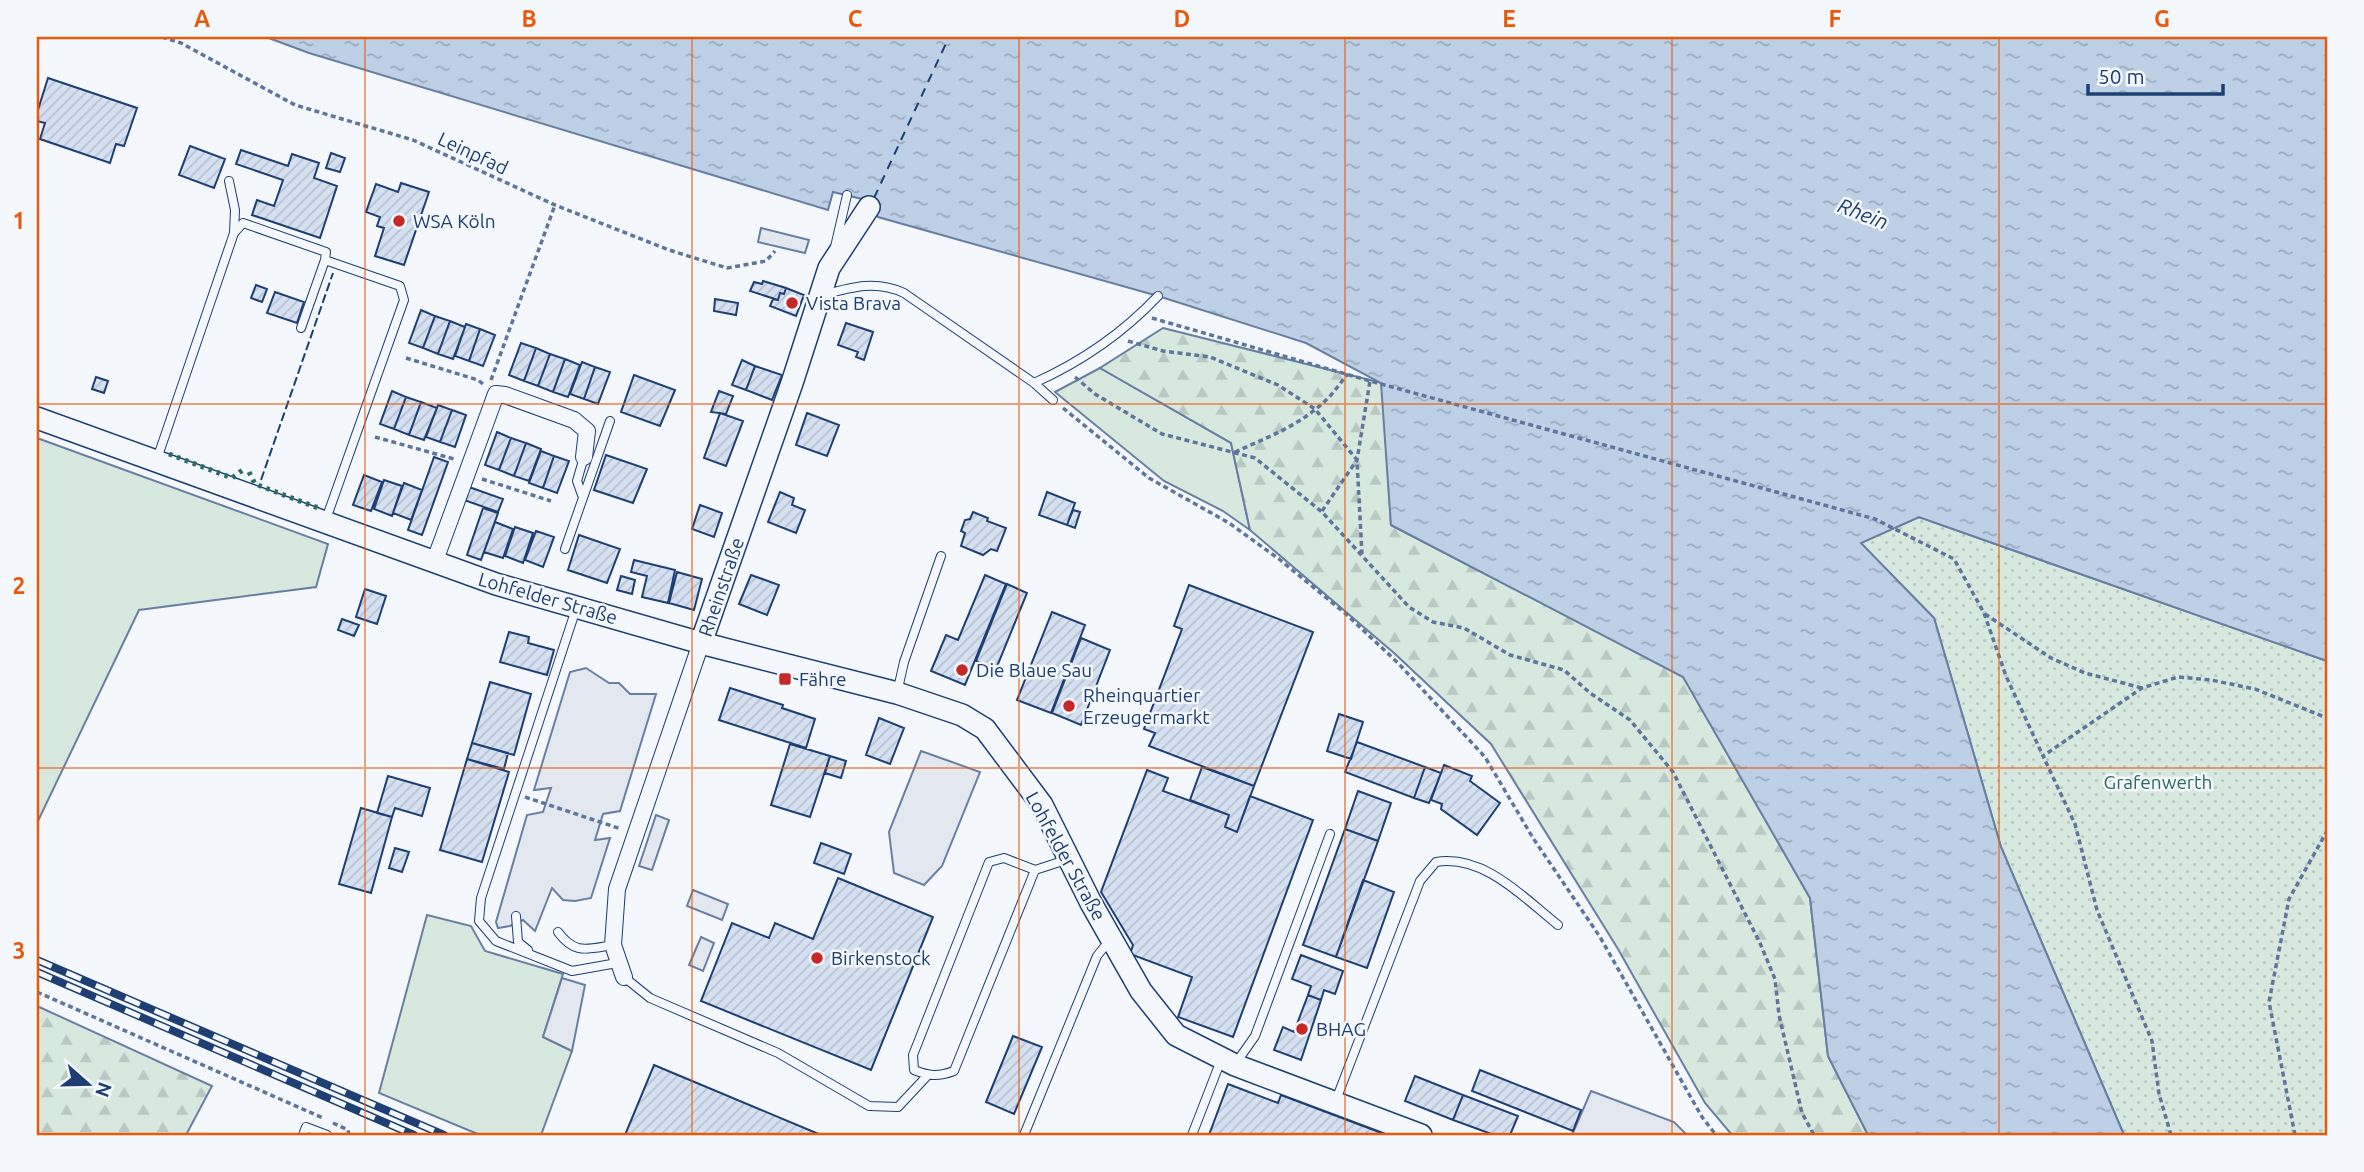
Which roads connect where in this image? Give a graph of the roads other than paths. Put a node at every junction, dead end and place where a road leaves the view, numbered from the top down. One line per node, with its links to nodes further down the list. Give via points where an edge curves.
1 (229, 181): 4 (lane)
2 (847, 195): 6 (lane)
3 (869, 207): 6 (street, Rheinstraße)
4 (234, 233): 5 (lane, via 243,223 326,252); 15 (lane)
5 (325, 260): 9 (lane); 17 (lane, via 400,286 404,300)
6 (829, 268): 7 (street, Rheinstraße)
7 (820, 296): 10 (lane, via 862,285 893,288); 22 (street, Rheinstraße)
8 (1158, 296): 10 (lane, via 1140,315 1066,369)
9 (301, 328)
10 (1034, 383): 11 (lane)
11 (1053, 400)
12 (37, 418): 15 (street, Lohfelder Straße)
13 (610, 421): 16 (lane)
14 (584, 457): 16 (lane, via 577,481); 20 (street, via 587,431 574,420 496,394)
15 (156, 462): 17 (street, Lohfelder Straße)
16 (582, 495): 18 (lane)
17 (325, 523): 20 (street, Lohfelder Straße)
18 (565, 549)
19 (942, 555): 23 (lane)
20 (434, 563): 21 (street, Lohfelder Straße)
21 (576, 607): 22 (street, Lohfelder Straße); 32 (lane, via 513,793 481,898 479,921 496,941)
22 (701, 643): 23 (street, Lohfelder Straße); 31 (street, Rheinstraße, via 617,889)
23 (897, 692): 25 (street, Lohfelder Straße, via 962,715 985,729 1042,805)
24 (1330, 834): 34 (lane, via 1255,1036)
25 (1069, 859): 26 (lane); 30 (street, Lohfelder Straße)
26 (1035, 870): 35 (lane, via 954,1071); 35 (lane, via 1004,858 989,862 914,1055 914,1070)
27 (516, 916): 32 (lane, via 518,942)
28 (1559, 925): 36 (lane, via 1494,874 1452,859 1436,862 1420,881)
29 (558, 932): 31 (lane, via 566,944 578,950)
30 (1111, 939): 34 (street, Lohfelder Straße, via 1141,991 1176,1035); 39 (lane, via 1097,956)
31 (612, 945): 33 (street, Rheinstraße)
32 (546, 962): 33 (lane, via 572,971)
33 (621, 970): 35 (lane, via 650,998 778,1053 869,1106 898,1107)
34 (1228, 1062): 36 (street, Lohfelder Straße); 40 (lane)
35 (927, 1076)
36 (1335, 1103): 41 (street, Lohfelder Straße)
37 (303, 1135): 38 (lane, via 306,1127)
38 (327, 1135)
39 (1024, 1135)
40 (1192, 1135)
41 (1421, 1135)

